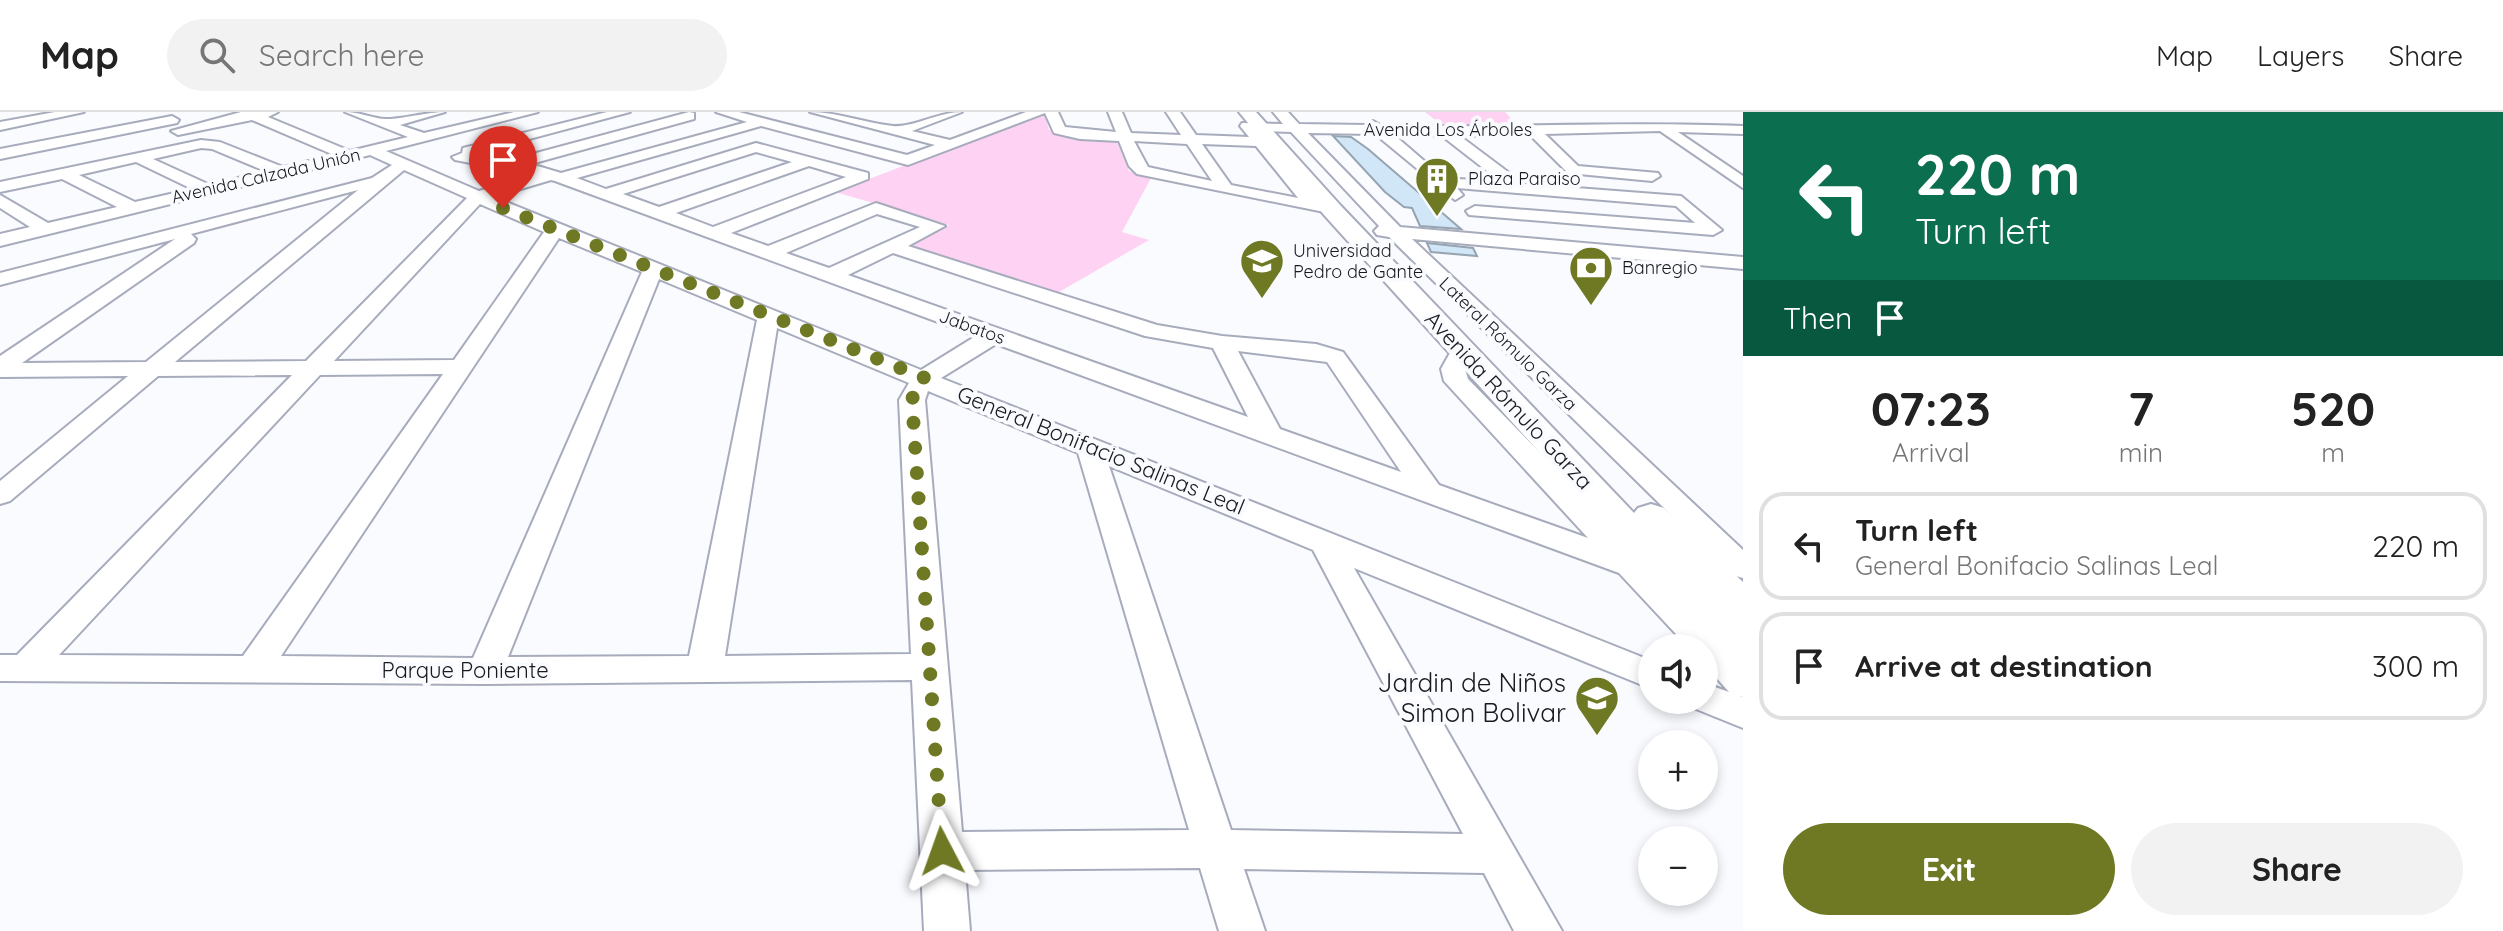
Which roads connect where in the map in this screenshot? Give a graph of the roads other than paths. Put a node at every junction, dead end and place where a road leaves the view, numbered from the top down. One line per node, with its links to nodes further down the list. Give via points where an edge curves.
1 (77, 112): 27 (street)
2 (139, 112): 44 (street)
3 (155, 112): 30 (street)
4 (271, 112): 26 (street)
5 (353, 112): 32 (street)
6 (438, 112): 32 (street)
7 (531, 112): 43 (street, Avenida Calzada Unión)
8 (623, 112): 54 (street, Jabatos, via 460,157)
9 (723, 112): 31 (street)
10 (793, 112): 31 (street)
11 (817, 112): 29 (street)
12 (873, 112): 29 (street)
13 (955, 112): 37 (street)
14 (1039, 112): 47 (street)
15 (1051, 112): 45 (street, Avenida Los Árboles, via 1055,127 1064,132)
16 (1115, 112): 45 (street)
17 (1173, 112): 46 (street)
18 (1236, 112): 34 (street)
19 (1359, 112): 38 (street)
20 (1421, 112): 42 (street)
21 (1513, 112): 39 (street)
22 (1577, 112): 41 (street)
23 (1637, 112): 36 (street)
24 (1699, 112): 40 (street)
25 (0, 114): 27 (street)
26 (249, 114): 35 (street); 50 (street)
27 (14, 116): 33 (street)
28 (689, 116): 54 (street)
29 (849, 119): 37 (street)
30 (172, 120): 35 (street); 49 (street)
31 (762, 122): 47 (street, via 908,160); 59 (street)
32 (384, 124): 43 (street)
33 (0, 126)
34 (1269, 126): 38 (street, Avenida Los Árboles); 46 (street, Avenida Los Árboles); 71 (main road, Avenida Rómulo Garza); 77 (main road, Avenida Rómulo Garza)
35 (193, 128): 56 (street)
36 (1664, 129): 40 (street, Avenida Los Árboles); 41 (street, Avenida Los Árboles); 62 (street)
37 (897, 131): 47 (street)
38 (1381, 132): 42 (street, Avenida Los Árboles); 61 (street)
39 (1534, 132): 41 (street, Avenida Los Árboles); 42 (street, Avenida Los Árboles); 52 (street, via 1574,170 1652,176)
40 (1740, 132)
41 (1601, 133)
42 (1449, 134): 65 (street)
43 (423, 138): 48 (street, Avenida Calzada Unión)
44 (0, 139)
45 (1126, 139): 46 (street, Avenida Los Árboles); 64 (street, via 1141,169)
46 (1191, 140): 64 (street)
47 (950, 144)
48 (373, 151): 50 (street, Avenida Calzada Unión); 55 (street, General Bonifacio Salinas Leal)
49 (0, 154)
50 (349, 156): 57 (street, Avenida Calzada Unión)
51 (137, 157): 57 (street, via 215,145); 58 (street); 66 (street)
52 (1631, 158)
53 (809, 161): 67 (street, via 751,148); 73 (street); 78 (street, via 862,176)
54 (514, 164): 59 (street, Jabatos)
55 (402, 165): 60 (street); 68 (street, General Bonifacio Salinas Leal)
56 (0, 169)
57 (281, 172): 66 (street, Avenida Calzada Unión)
58 (63, 173): 63 (street); 70 (street)
59 (556, 177): 67 (street, Jabatos); 68 (street)
60 (381, 179): 74 (street); 92 (street)
61 (1439, 182): 65 (street); 72 (street)
62 (1741, 183)
63 (0, 187)
64 (1225, 188): 71 (street)
65 (1519, 188): 72 (street, via 1681,201 1713,230)
66 (208, 190): 70 (street, Avenida Calzada Unión)
67 (607, 194): 73 (street, Jabatos)
68 (477, 197): 76 (street, General Bonifacio Salinas Leal); 93 (street)
69 (0, 200): 75 (street)
70 (133, 208): 75 (street, Avenida Calzada Unión)
71 (1333, 210): 90 (main road, Avenida Rómulo Garza)
72 (1475, 211): 80 (street)
73 (660, 213): 78 (street, Jabatos)
74 (205, 227): 86 (street); 94 (street)
75 (45, 229): 79 (street, Avenida Calzada Unión)
76 (555, 230): 84 (street, General Bonifacio Salinas Leal); 91 (street)
77 (1381, 231): 80 (street); 105 (street, Lateral Rómulo Garza); 107 (main road, Avenida Rómulo Garza, via 1533,400)
78 (714, 233): 82 (street, Jabatos)
79 (0, 240)
80 (1511, 243): 83 (street)
81 (892, 247): 82 (street, via 934,229 876,208); 85 (street); 89 (street, via 1136,327)
82 (769, 253): 85 (street, Jabatos)
83 (1743, 263)
84 (653, 269): 87 (street, General Bonifacio Salinas Leal); 114 (street)
85 (831, 275): 88 (street, Jabatos)
86 (0, 279)
87 (768, 317): 95 (street, General Bonifacio Salinas Leal); 109 (street)
88 (995, 335): 95 (street); 96 (street, Jabatos)
89 (1222, 343): 96 (street); 98 (street, via 1316,351 1338,360)
90 (1463, 349): 101 (main road, Avenida Rómulo Garza); 102 (street, Lateral Rómulo Garza, via 1453,369 1456,381)
91 (462, 367): 93 (street); 112 (street)
92 (154, 368): 93 (street); 94 (street); 99 (street)
93 (311, 368): 111 (street)
94 (0, 369)
95 (925, 378): 97 (street, General Bonifacio Salinas Leal); 110 (street, via 912,400)
96 (1271, 436): 98 (street, Jabatos)
97 (1089, 446): 103 (street, General Bonifacio Salinas Leal); 118 (street)
98 (1427, 489): 100 (street, Jabatos)
99 (0, 495)
100 (1481, 508): 102 (street, Jabatos); 104 (street, Jabatos)
101 (1614, 514): 102 (street, Jabatos); 106 (main road, Avenida Rómulo Garza)
102 (1580, 515): 104 (street, Lateral Rómulo Garza)
103 (1324, 542): 113 (street, General Bonifacio Salinas Leal); 120 (street)
104 (1629, 566): 106 (street, Jabatos); 115 (street, Lateral Rómulo Garza)
105 (1743, 568)
106 (1680, 583): 108 (main road, Avenida Rómulo Garza)
107 (1743, 607)
108 (1743, 648)
109 (705, 667): 110 (street, Parque Poniente); 114 (street, Parque Poniente)
110 (929, 667): 119 (street)
111 (13, 668): 112 (street, Parque Poniente)
112 (254, 668): 114 (street, Parque Poniente)
113 (1638, 670)
114 (485, 671)
115 (1743, 683)
116 (1718, 703): 117 (street)
117 (1743, 713)
118 (1215, 849): 119 (street); 120 (street); 122 (street)
119 (942, 851): 121 (street)
120 (1496, 854): 123 (street)
121 (947, 931)
122 (1242, 931)
123 (1539, 931)

